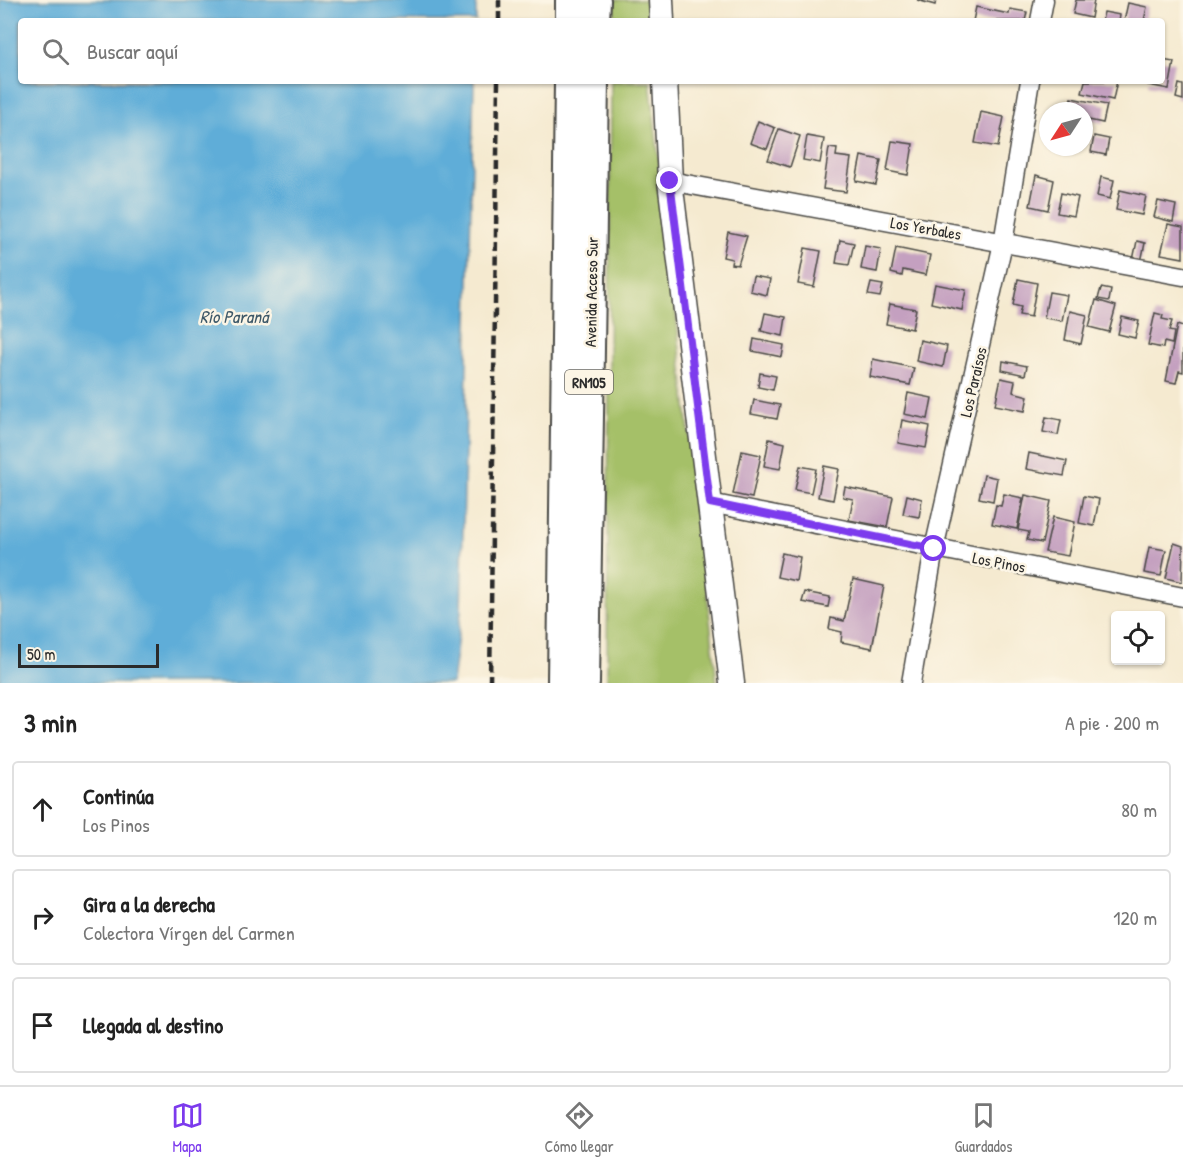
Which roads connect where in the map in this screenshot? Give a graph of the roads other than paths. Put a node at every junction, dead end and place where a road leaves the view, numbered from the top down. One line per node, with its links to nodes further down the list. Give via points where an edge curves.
1 (570, 0): 5 (highway)
2 (596, 0): 6 (highway)
3 (661, 0): 7 (main road)
4 (1044, 0): 8 (street)
5 (570, 18)
6 (595, 18)
7 (662, 18)
8 (1041, 18)
9 (569, 84): 20 (highway, Avenida Acceso Sur / RN105)
10 (594, 84): 19 (highway, Avenida Acceso Sur / RN105)
11 (665, 84): 13 (main road)
12 (1030, 84): 14 (street, Los Paraísos)
13 (670, 181): 14 (street, Los Yerbales); 16 (main road)
14 (1003, 243): 15 (street, Los Yerbales); 17 (street, Los Paraísos)
15 (1183, 276)
16 (710, 503): 17 (street, Los Pinos); 21 (main road)
17 (934, 549): 18 (street, Los Pinos); 22 (street, Los Paraísos)
18 (1183, 597)
19 (587, 675)
20 (562, 683)
21 (732, 683)
22 (911, 683)

